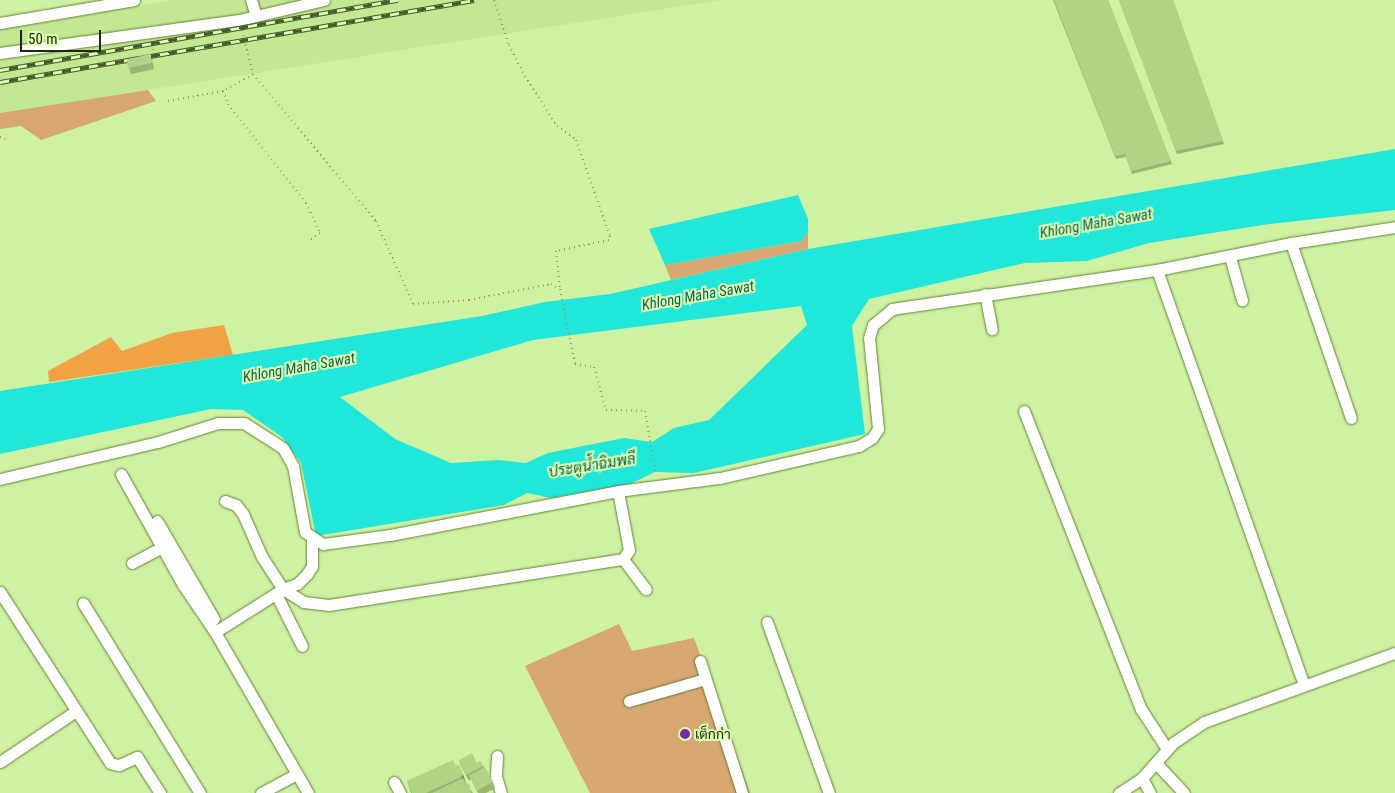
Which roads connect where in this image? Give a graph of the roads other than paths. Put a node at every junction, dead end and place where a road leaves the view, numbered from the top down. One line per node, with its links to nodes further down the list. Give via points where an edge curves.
1 (134, 0): 4 (street)
2 (251, 0): 5 (street)
3 (324, 0): 5 (street)
4 (88, 4): 6 (street)
5 (256, 16): 7 (street)
6 (0, 23)
7 (0, 52)
8 (1395, 227): 9 (street)
9 (1291, 243): 10 (street); 16 (street)
10 (1230, 256): 11 (street); 13 (street)
11 (1157, 270): 12 (street); 36 (street)
12 (985, 294): 14 (street); 19 (street, via 892,309 873,325 869,354 878,429 872,438 859,446 720,478)
13 (1242, 300)
14 (992, 329)
15 (1024, 411): 39 (street, via 1141,710)
16 (1351, 418)
17 (121, 474): 23 (street)
18 (0, 479): 22 (street, via 158,442 218,423 244,423 283,448 293,466 305,532)
19 (618, 491): 22 (street, via 390,535 323,544); 24 (street, via 630,550)
20 (225, 501): 27 (street, via 243,514)
21 (157, 521): 31 (street)
22 (312, 537): 27 (street, via 312,566 297,584)
23 (162, 547): 25 (street); 31 (street)
24 (622, 559): 26 (street); 27 (street, via 329,605 304,602)
25 (132, 563)
26 (646, 590)
27 (280, 591): 31 (street); 32 (street)
28 (0, 592): 38 (street)
29 (83, 602): 47 (street)
30 (767, 622): 53 (street)
31 (218, 630): 43 (street)
32 (302, 646)
33 (1395, 653): 36 (street)
34 (700, 661): 35 (street)
35 (705, 680): 37 (street); 52 (street)
36 (1304, 685): 39 (street, via 1204,722)
37 (629, 700)
38 (76, 710): 41 (street); 46 (street, via 110,763 119,765 137,757)
39 (1167, 749): 42 (street)
40 (497, 756): 51 (street, via 496,776)
41 (0, 762)
42 (1156, 763): 44 (street); 56 (street)
43 (296, 774): 48 (street); 49 (street)
44 (1142, 778): 54 (street); 55 (street)
45 (394, 782): 50 (street)
46 (160, 793)
47 (200, 793)
48 (261, 793)
49 (308, 793)
50 (400, 793)
51 (501, 793)
52 (742, 793)
53 (829, 793)
54 (1119, 793)
55 (1150, 793)
56 (1184, 793)

